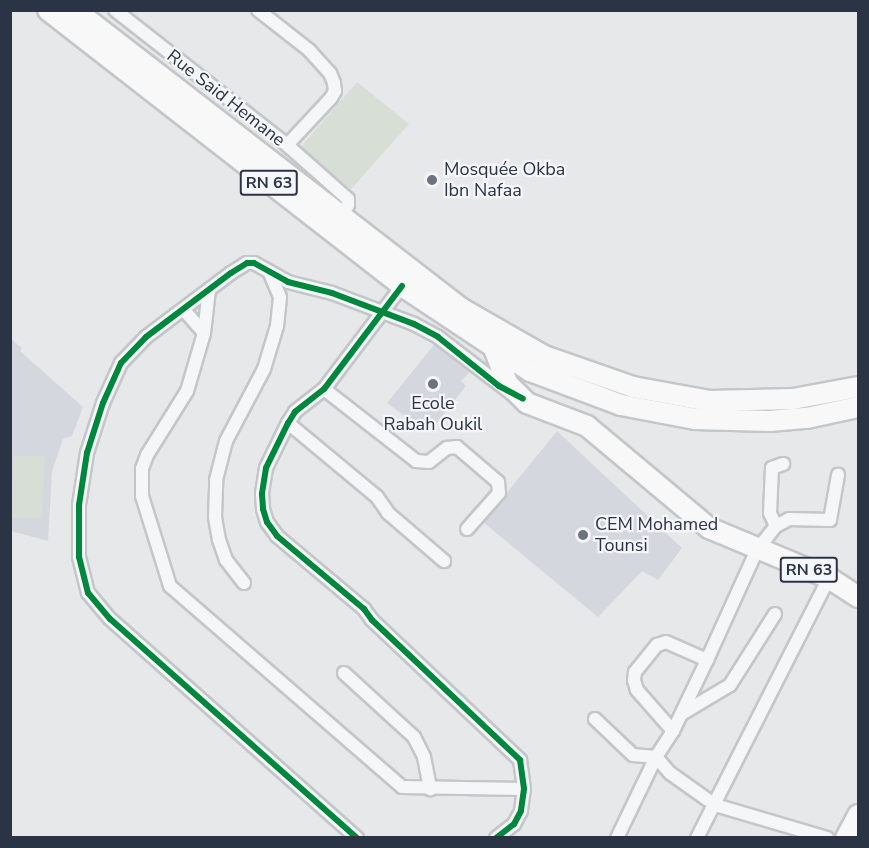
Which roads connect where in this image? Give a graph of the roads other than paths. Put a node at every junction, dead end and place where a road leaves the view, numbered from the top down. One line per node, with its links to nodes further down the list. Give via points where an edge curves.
1 (48, 10): 8 (main road, RN 63)
2 (75, 10): 6 (main road)
3 (115, 10): 5 (street, Rue Said Hemane)
4 (258, 10): 5 (street, via 309,50 334,83 331,98)
5 (287, 145): 6 (street, Rue Said Hemane, via 348,199)
6 (341, 216): 12 (main road)
7 (270, 272): 9 (street, via 247,263); 11 (street, via 295,285 332,293); 28 (street, via 280,297 277,326 264,369 226,441 216,480 219,540 226,560)
8 (402, 286): 11 (street); 14 (main road, RN 63)
9 (209, 290): 10 (street); 13 (street)
10 (184, 310): 13 (street); 41 (street, via 130,351 103,403 82,478 82,578 88,593 110,619)
11 (383, 314): 17 (street); 18 (street, via 438,337 499,386)
12 (485, 324): 14 (main road); 16 (main road, via 533,351 577,369 680,397 765,402 822,396)
13 (204, 333): 37 (street, via 188,391 142,469 142,496 165,577 178,594 393,781 402,787)
14 (494, 349): 15 (main road); 18 (main road, via 507,383)
15 (530, 371): 18 (main road, via 519,384); 19 (main road, via 621,405 695,419 770,421)
16 (858, 387)
17 (324, 389): 20 (street); 24 (street, via 416,461 429,462 447,448 457,447 498,482 499,493)
18 (523, 399): 25 (main road, RN 63, via 587,426 709,528)
19 (858, 407)
20 (288, 423): 26 (street, via 377,497 388,513); 38 (street, via 271,453 263,481 267,522 277,536 364,609 514,752 522,767)
21 (783, 464): 23 (street, via 772,468 770,513)
22 (838, 475): 23 (street, via 830,520 789,519)
23 (776, 526): 25 (street)
24 (467, 529)
25 (757, 550): 27 (main road, RN 63); 31 (street)
26 (444, 561)
27 (829, 578): 29 (main road, RN 63); 39 (street)
28 (244, 582)
29 (858, 597)
30 (775, 615): 33 (street, via 730,685)
31 (707, 660): 33 (street); 35 (street, via 666,642 657,645 635,672 637,690)
32 (344, 673): 37 (street, via 414,737 424,758)
33 (683, 713): 35 (street)
34 (595, 719): 36 (street, via 633,754)
35 (673, 731): 36 (street)
36 (656, 757): 39 (street, via 670,773); 43 (street)
37 (430, 789): 38 (street)
38 (524, 789): 42 (street, via 521,812 514,824)
39 (715, 805): 44 (street); 45 (street)
40 (858, 815): 46 (main road)
41 (357, 837)
42 (496, 837)
43 (617, 837)
44 (697, 837)
45 (827, 837)
46 (846, 837)

